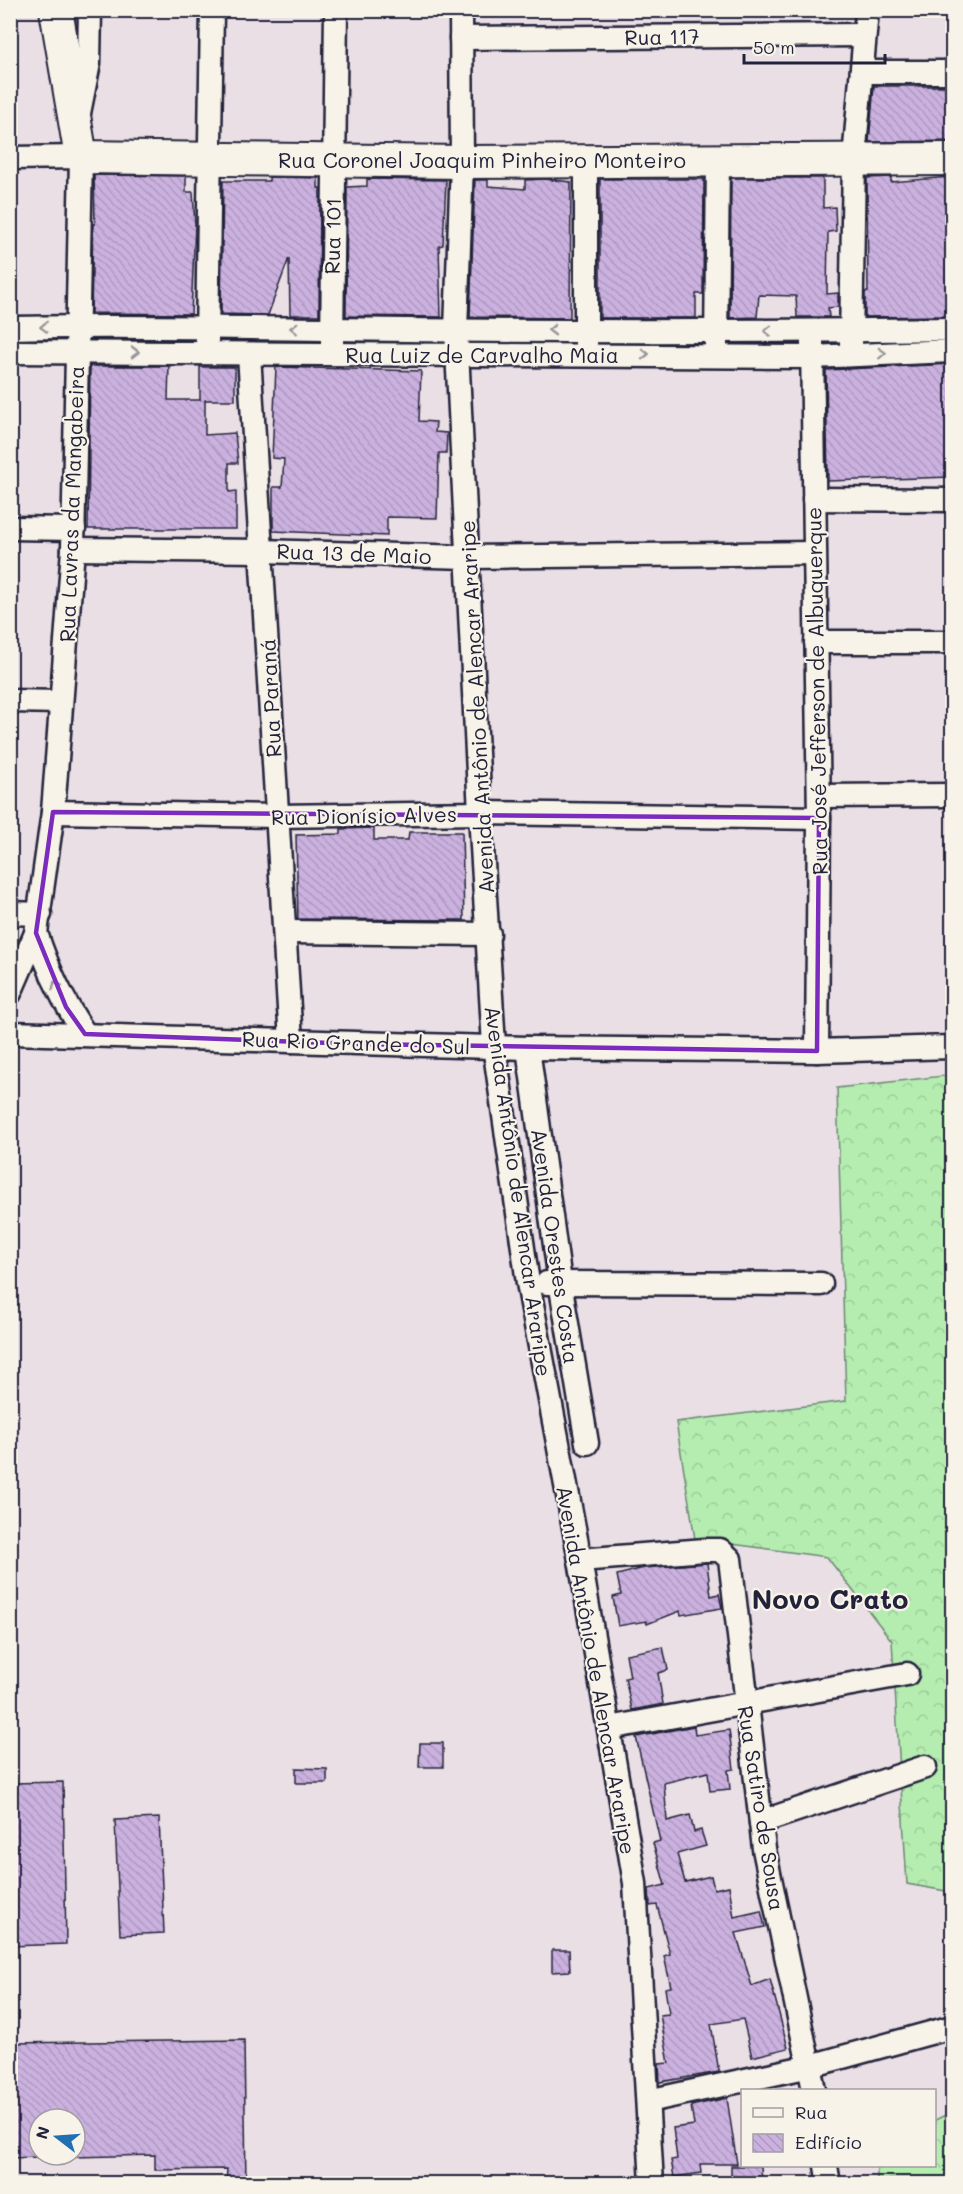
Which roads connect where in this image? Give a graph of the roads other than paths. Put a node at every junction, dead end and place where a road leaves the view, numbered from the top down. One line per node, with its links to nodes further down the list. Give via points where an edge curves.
1 (56, 10): 11 (street, Rua Lavras da Mangabeira)
2 (90, 10): 11 (street, via 89,63)
3 (212, 10): 12 (street)
4 (336, 10): 15 (street, Rua 101)
5 (461, 10): 8 (street, Avenida Antônio de Alencar Araripe)
6 (867, 10): 7 (street)
7 (864, 35): 8 (street, Rua 117); 9 (street)
8 (460, 38): 19 (street, Avenida Antônio de Alencar Araripe)
9 (863, 72): 10 (street); 16 (street)
10 (952, 72)
11 (77, 125): 14 (street, Rua Lavras da Mangabeira)
12 (211, 157): 14 (street, Rua Coronel Joaquim Pinheiro Monteiro); 15 (street, Rua Coronel Joaquim Pinheiro Monteiro); 22 (street)
13 (10, 158): 14 (street, Rua Coronel Joaquim Pinheiro Monteiro)
14 (81, 158): 21 (street, Rua Lavras da Mangabeira)
15 (334, 159): 19 (street, Rua Coronel Joaquim Pinheiro Monteiro); 24 (street, Rua 101)
16 (854, 159): 17 (street, Rua Coronel Joaquim Pinheiro Monteiro); 18 (street, Rua Coronel Joaquim Pinheiro Monteiro); 30 (street)
17 (952, 159)
18 (718, 160): 20 (street, Rua Coronel Joaquim Pinheiro Monteiro); 28 (street)
19 (462, 162): 20 (street, Rua Coronel Joaquim Pinheiro Monteiro); 26 (street, Avenida Antônio de Alencar Araripe)
20 (586, 162): 27 (street)
21 (78, 326): 22 (street, Rua Luiz de Carvalho Maia); 23 (street, Rua Luiz de Carvalho Maia, one-way to 23); 33 (street, Rua Lavras da Mangabeira)
22 (207, 326): 24 (street, Rua Luiz de Carvalho Maia, one-way to 22); 34 (street)
23 (10, 328)
24 (331, 329): 26 (street, Rua Luiz de Carvalho Maia); 35 (street, Rua 101)
25 (952, 329): 30 (street, Rua Luiz de Carvalho Maia)
26 (456, 330): 27 (street, Rua Luiz de Carvalho Maia, one-way to 26); 40 (street, Avenida Antônio de Alencar Araripe)
27 (585, 330): 28 (street, Rua Luiz de Carvalho Maia); 37 (street)
28 (716, 330): 29 (street, Rua Luiz de Carvalho Maia, one-way to 28); 38 (street)
29 (812, 331): 30 (street, Rua Luiz de Carvalho Maia); 41 (street, Rua José Jefferson de Albuquerque)
30 (852, 331): 39 (street)
31 (952, 351): 39 (street, Rua Luiz de Carvalho Maia, one-way to 31)
32 (10, 352): 33 (street, Rua Luiz de Carvalho Maia)
33 (77, 352): 34 (street, Rua Luiz de Carvalho Maia, one-way to 34); 45 (street, Rua Lavras da Mangabeira)
34 (207, 352): 36 (street, Rua Luiz de Carvalho Maia)
35 (332, 353): 36 (street, Rua Luiz de Carvalho Maia); 40 (street, Rua Luiz de Carvalho Maia)
36 (249, 354): 46 (street, Rua Paraná)
37 (586, 354): 38 (street, Rua Luiz de Carvalho Maia, one-way to 38); 40 (street, Rua Luiz de Carvalho Maia)
38 (716, 354): 41 (street, Rua Luiz de Carvalho Maia)
39 (851, 354): 41 (street, Rua Luiz de Carvalho Maia)
40 (457, 356): 48 (street, Avenida Antônio de Alencar Araripe)
41 (811, 357): 42 (street, Rua José Jefferson de Albuquerque)
42 (814, 499): 43 (street); 47 (street, Rua José Jefferson de Albuquerque)
43 (952, 500)
44 (10, 528): 45 (street, Rua 13 de Maio)
45 (73, 539): 46 (street, Rua 13 de Maio); 52 (street, Rua Lavras da Mangabeira)
46 (261, 551): 48 (street, Rua 13 de Maio); 57 (street, Rua Paraná)
47 (814, 553): 48 (street, Rua 13 de Maio); 49 (street, Rua José Jefferson de Albuquerque)
48 (467, 557): 56 (street, Avenida Antônio de Alencar Araripe)
49 (816, 642): 50 (street); 54 (street, Rua José Jefferson de Albuquerque)
50 (952, 642)
51 (10, 701): 52 (street)
52 (60, 702): 55 (street, Rua Lavras da Mangabeira)
53 (952, 795): 54 (street, Rua Dionísio Alves)
54 (819, 807): 56 (street, Rua Dionísio Alves); 69 (street, Rua José Jefferson de Albuquerque)
55 (53, 812): 57 (street, Rua Dionísio Alves); 59 (street, Rua Lavras da Mangabeira)
56 (480, 813): 57 (street, Rua Dionísio Alves); 61 (street, Avenida Antônio de Alencar Araripe)
57 (277, 816): 60 (street, Rua Paraná)
58 (10, 913): 59 (street)
59 (38, 923): 62 (street, Rua Lavras da Mangabeira); 64 (street, one-way to 59, via 66,1007 46,964)
60 (286, 932): 61 (street); 65 (street, Rua Paraná)
61 (489, 934): 66 (street, Avenida Antônio de Alencar Araripe)
62 (10, 993)
63 (10, 1033): 64 (street, Rua Rio Grande do Sul)
64 (85, 1034): 65 (street, Rua Rio Grande do Sul)
65 (291, 1041): 66 (street, Rua Rio Grande do Sul)
66 (494, 1046): 68 (street, Rua Rio Grande do Sul); 71 (street, Avenida Antônio de Alencar Araripe)
67 (952, 1047): 69 (street, Rua Rio Grande do Sul)
68 (528, 1048): 69 (street, Rua Rio Grande do Sul); 70 (street, Avenida Orestes Costa)
69 (817, 1051)
70 (560, 1282): 71 (street); 72 (street); 73 (street, Avenida Orestes Costa)
71 (528, 1283): 74 (street, Avenida Antônio de Alencar Araripe)
72 (821, 1284)
73 (587, 1443)
74 (580, 1560): 76 (street, Rua Satiro de Sousa, via 720,1550 730,1559); 77 (street, Avenida Antônio de Alencar Araripe)
75 (907, 1674): 76 (street)
76 (746, 1704): 77 (street); 79 (street, Rua Satiro de Sousa)
77 (609, 1728): 83 (street, Avenida Antônio de Alencar Araripe, via 635,1883)
78 (925, 1767): 79 (street)
79 (760, 1822): 81 (street, Rua Satiro de Sousa)
80 (952, 2027): 81 (street)
81 (810, 2066): 82 (street, Rua Satiro de Sousa); 83 (street)
82 (814, 2089)
83 (648, 2101): 85 (street, Avenida Antônio de Alencar Araripe)
84 (826, 2167): 86 (street)
85 (652, 2184)
86 (828, 2184)

